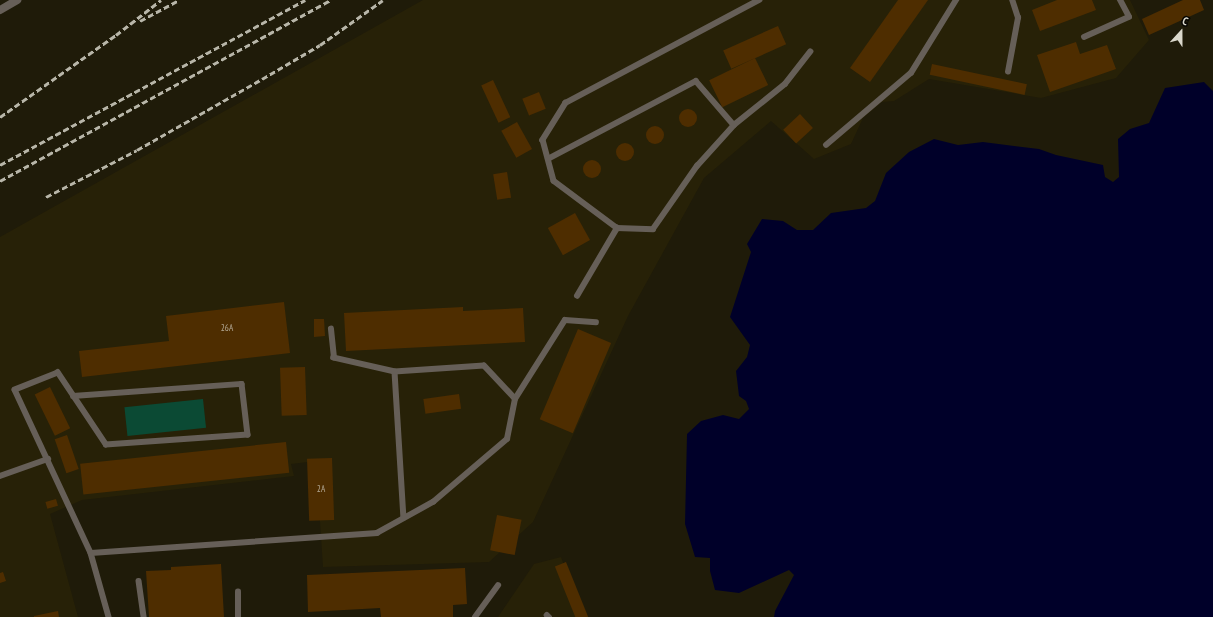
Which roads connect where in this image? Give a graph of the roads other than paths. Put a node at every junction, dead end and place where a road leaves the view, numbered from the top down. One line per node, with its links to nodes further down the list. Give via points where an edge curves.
1 (18, 0): 6 (street)
2 (760, 0): 12 (lane, via 566,102 543,140)
3 (956, 0): 11 (lane, via 911,73)
4 (1012, 0): 9 (lane, via 1018,18)
5 (1120, 0): 7 (lane, via 1129,18)
6 (0, 10)
7 (1084, 37)
8 (810, 52): 10 (lane, via 785,84)
9 (1008, 72)
10 (734, 125): 12 (lane, via 696,81); 13 (lane, via 697,166 653,229)
11 (826, 145)
12 (548, 159): 13 (lane, via 554,181)
13 (617, 228): 14 (lane)
14 (577, 296)
15 (596, 322): 19 (lane, via 565,320)
16 (331, 329): 17 (lane, via 334,358)
17 (395, 372): 19 (lane, via 484,366); 22 (lane)
18 (73, 396): 18 (lane, via 106,445 248,435 242,384); 20 (lane, via 58,373 15,390)
19 (515, 399): 22 (lane, via 507,438 433,502)
20 (48, 459): 21 (lane); 23 (lane)
21 (0, 476)
22 (404, 518): 23 (lane, via 377,533)
23 (91, 553): 27 (lane)
24 (139, 581): 28 (lane)
25 (498, 585): 30 (lane)
26 (238, 592): 29 (lane)
27 (109, 617)
28 (144, 617)
29 (238, 617)
30 (475, 617)

